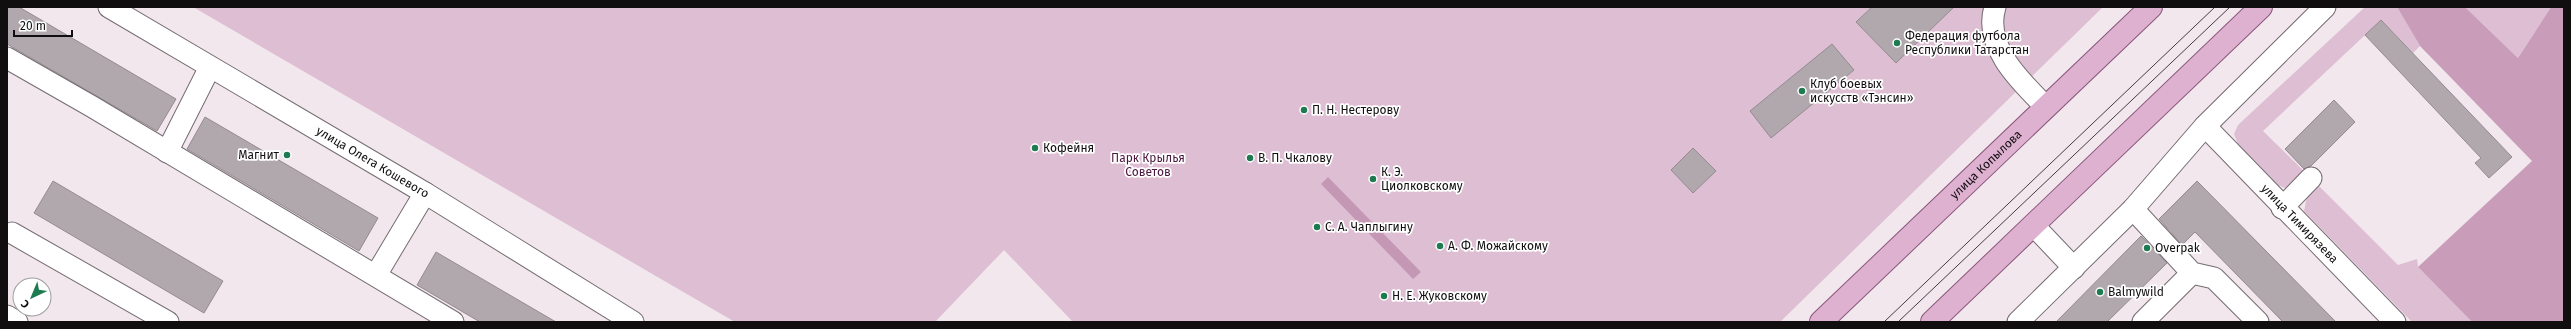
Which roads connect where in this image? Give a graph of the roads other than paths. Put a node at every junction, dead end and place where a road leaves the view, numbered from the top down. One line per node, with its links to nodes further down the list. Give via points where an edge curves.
1 (109, 7): 7 (street, улица Олега Кошевого)
2 (1995, 7): 8 (street, via 1992,19 1994,42 2023,84)
3 (2151, 7): 8 (main road, улица Копылова)
4 (2261, 7): 15 (main road)
5 (2325, 7): 9 (street)
6 (7, 58): 10 (street)
7 (210, 67): 10 (street); 12 (street, улица Олега Кошевого)
8 (2046, 107): 26 (main road, улица Копылова)
9 (2205, 126): 13 (street, улица Тимирязева); 14 (street)
10 (167, 152): 19 (street)
11 (2311, 178): 13 (street)
12 (425, 193): 19 (street); 25 (street, улица Олега Кошевого)
13 (2282, 208): 30 (street, улица Тимирязева)
14 (2133, 210): 17 (street); 18 (street)
15 (2034, 226): 17 (street); 27 (main road)
16 (12, 232): 23 (street)
17 (2074, 268): 21 (street)
18 (2192, 273): 28 (street); 29 (street, via 2214,278)
19 (376, 275): 24 (street)
20 (7, 316): 22 (street)
21 (2026, 320)
22 (17, 322)
23 (168, 322)
24 (453, 322)
25 (633, 322)
26 (1821, 322)
27 (1932, 322)
28 (2143, 322)
29 (2258, 322)
30 (2395, 322)

